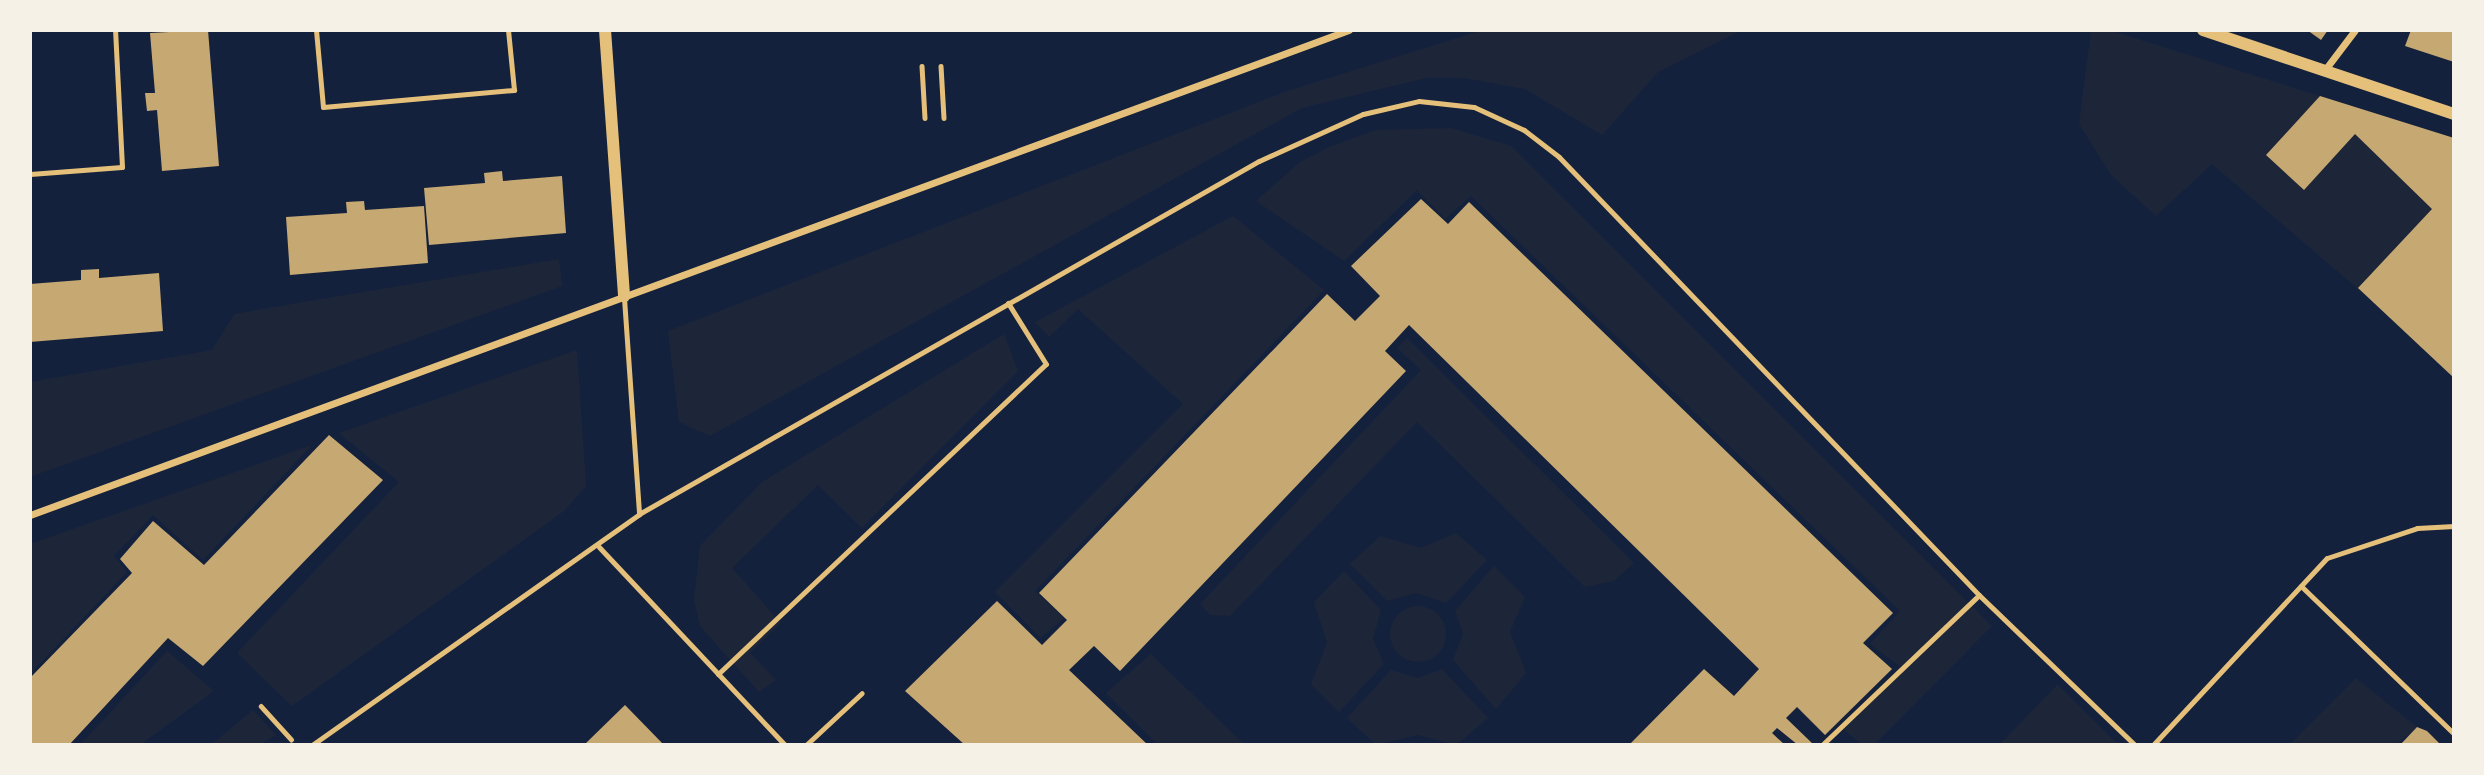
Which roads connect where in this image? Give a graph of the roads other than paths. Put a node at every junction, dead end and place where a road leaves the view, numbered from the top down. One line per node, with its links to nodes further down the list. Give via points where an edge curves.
1 (115, 30): 10 (lane, via 122,167)
2 (316, 30): 3 (lane, via 323,107 513,90)
3 (508, 30)
4 (605, 30): 11 (street)
5 (1349, 30): 11 (street)
6 (2203, 30): 8 (street)
7 (2355, 30): 8 (street)
8 (2324, 71): 9 (street)
9 (2454, 114)
10 (30, 174)
11 (624, 296): 13 (lane); 14 (street)
12 (1008, 303): 13 (lane); 18 (lane, via 1258,161 1363,114 1419,102 1474,107 1524,130 1559,157); 19 (lane, via 1046,364)
13 (639, 514): 16 (lane)
14 (30, 515)
15 (2454, 526): 17 (lane, via 2417,528 2327,558)
16 (599, 547): 19 (lane); 22 (lane)
17 (2301, 586): 21 (lane); 27 (lane)
18 (1979, 595): 25 (lane); 26 (lane)
19 (718, 674): 23 (lane)
20 (862, 692): 24 (lane)
21 (2454, 734)
22 (312, 745)
23 (785, 745)
24 (806, 745)
25 (1822, 745)
26 (2135, 745)
27 (2153, 745)

